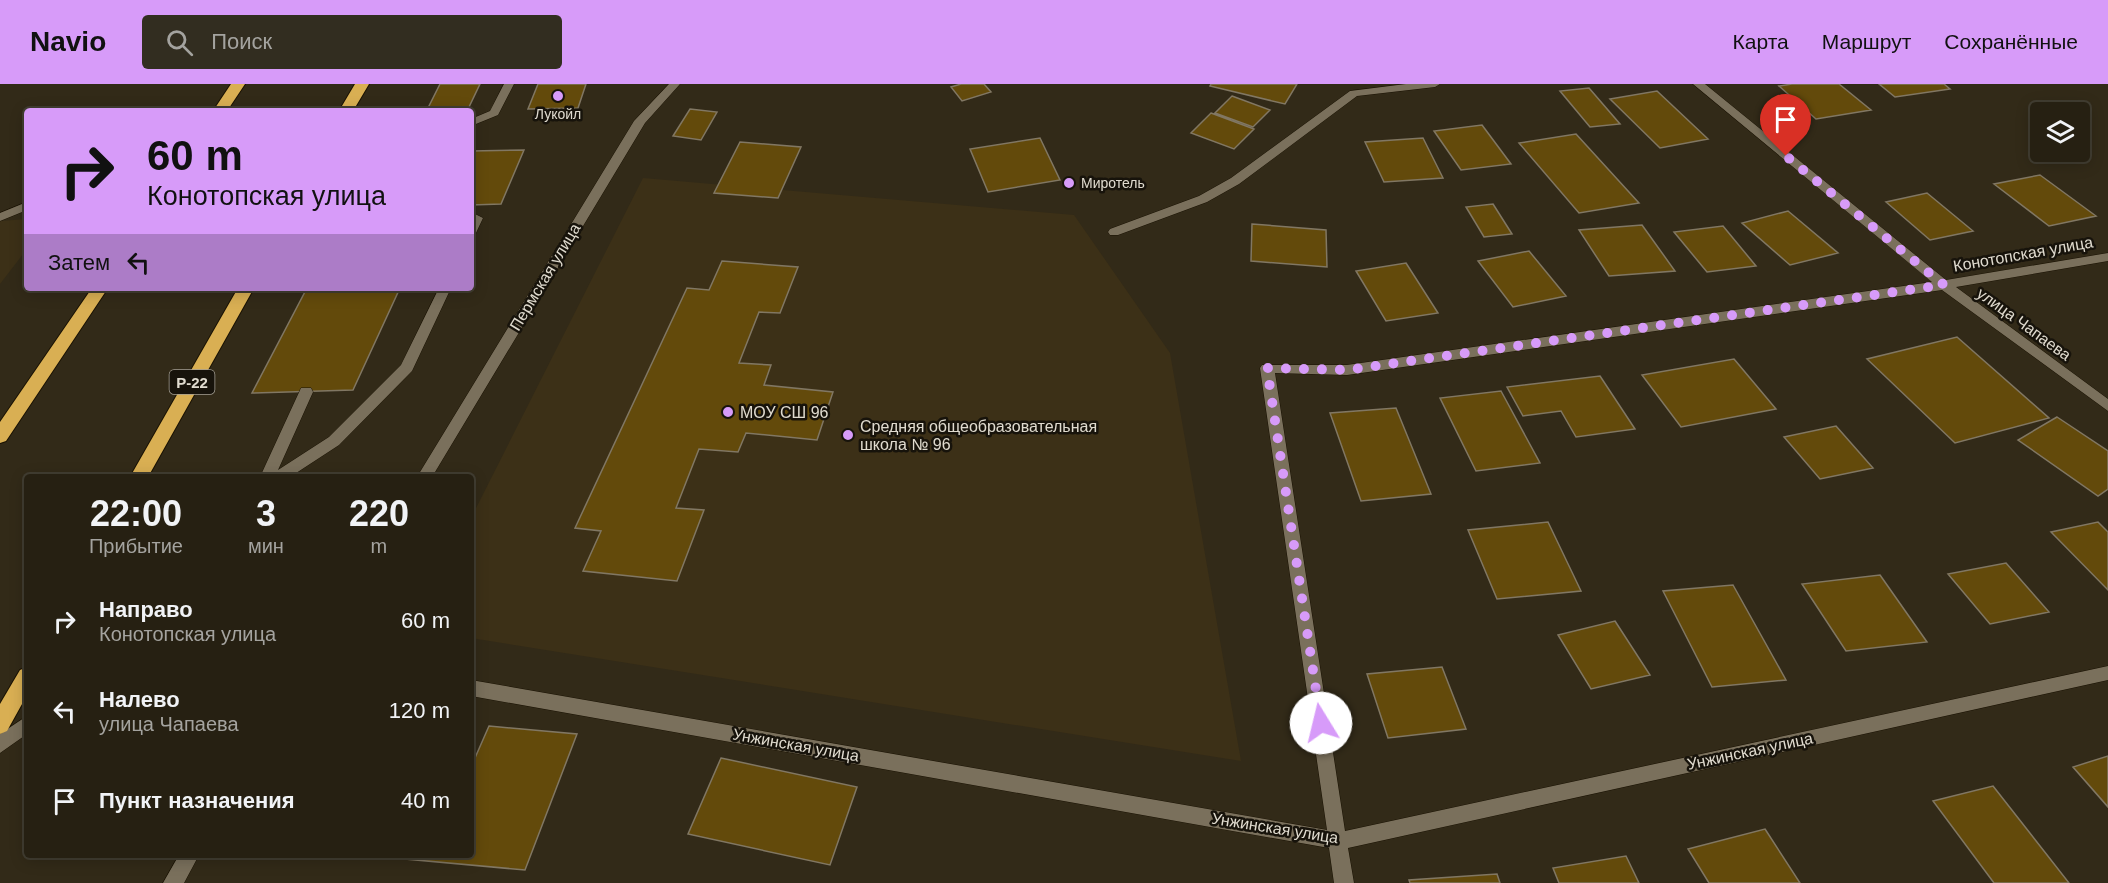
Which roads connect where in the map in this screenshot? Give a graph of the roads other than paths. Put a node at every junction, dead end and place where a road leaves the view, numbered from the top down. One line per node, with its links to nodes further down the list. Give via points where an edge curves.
1 (238, 84): 7 (highway)
2 (362, 84): 8 (highway)
3 (509, 84): 9 (street, via 494,113)
4 (675, 84): 26 (street, Пермская улица, via 640,121)
5 (1435, 84): 14 (street, via 1354,93 1235,181 1203,199)
6 (1698, 84): 16 (street, улица Чапаева)
7 (222, 108)
8 (348, 108)
9 (474, 122)
10 (24, 205): 11 (street)
11 (0, 206)
12 (24, 206): 13 (street)
13 (0, 217)
14 (1114, 232)
15 (2108, 257): 16 (street, Конотопская улица)
16 (1944, 285): 21 (street, улица Чапаева); 33 (street, Конотопская улица, via 1347,370 1267,368)
17 (98, 291): 22 (highway)
18 (244, 291): 23 (highway, Р-22)
19 (444, 291): 25 (street, via 407,368 334,441)
20 (306, 392): 24 (street)
21 (2108, 406)
22 (0, 436)
23 (141, 474)
24 (268, 474)
25 (283, 474)
26 (426, 474)
27 (2108, 673): 33 (street, Унжинская улица)
28 (24, 681): 30 (highway)
29 (474, 689): 33 (street, Унжинская улица)
30 (0, 724)
31 (24, 726): 32 (street)
32 (0, 745)
33 (1339, 841): 36 (street)
34 (188, 858): 35 (street)
35 (173, 883)
36 (1344, 883)

